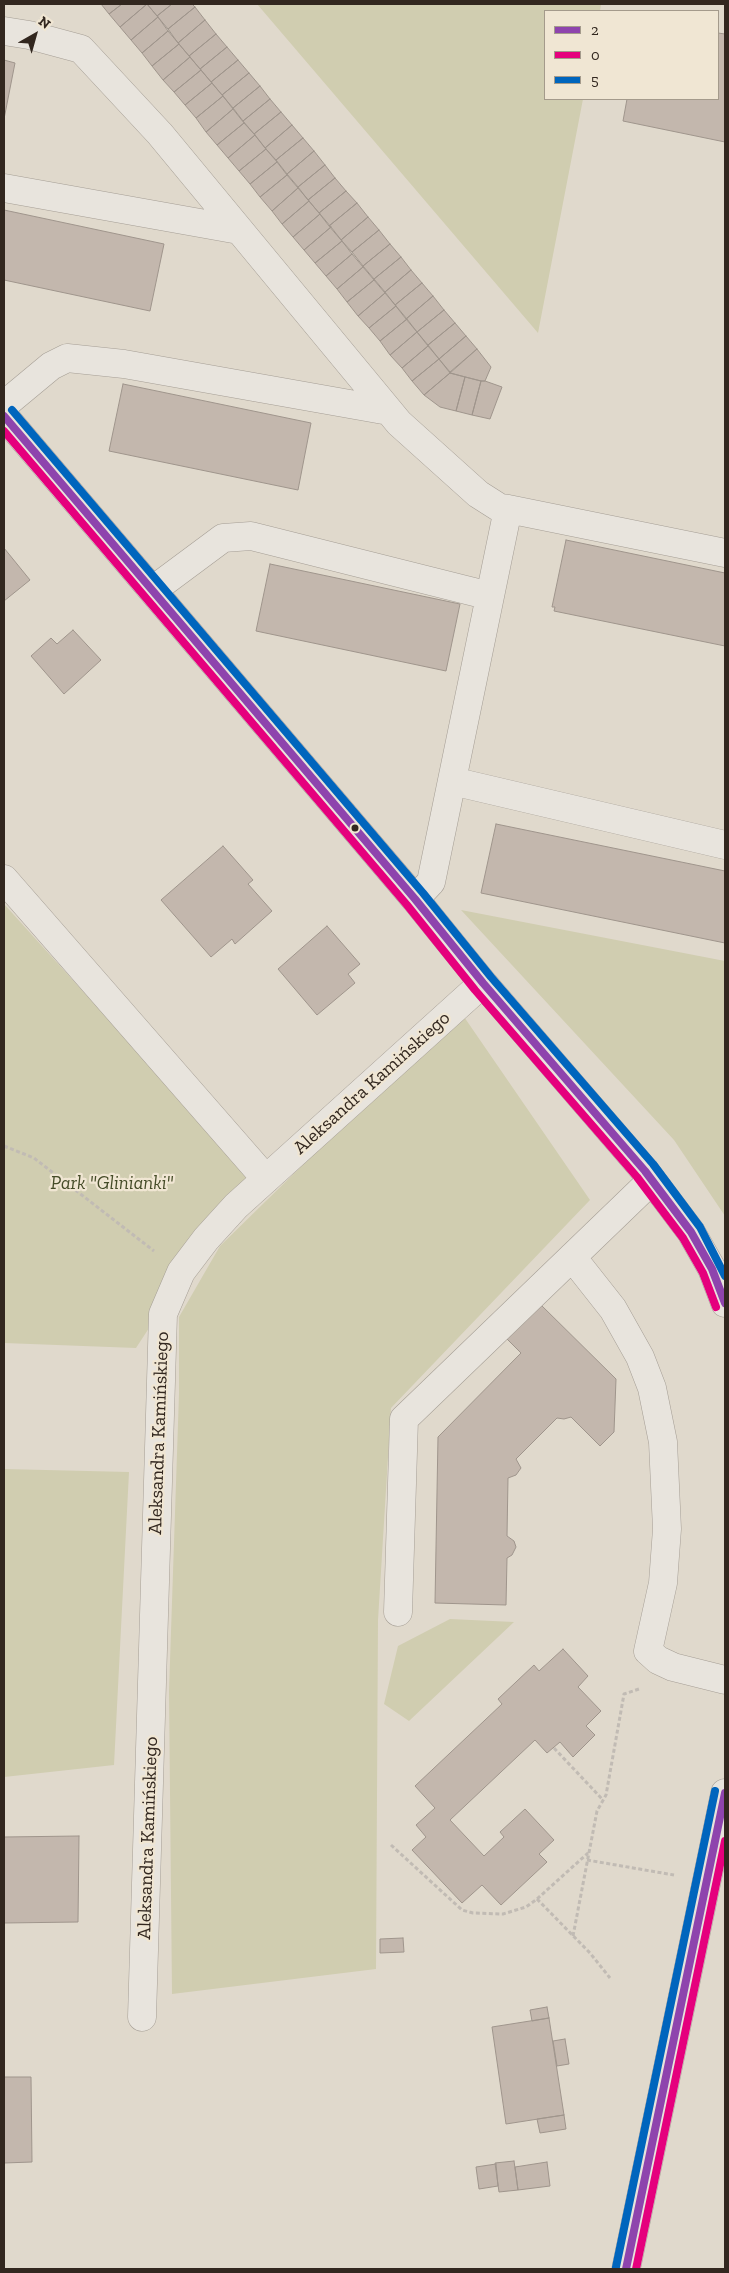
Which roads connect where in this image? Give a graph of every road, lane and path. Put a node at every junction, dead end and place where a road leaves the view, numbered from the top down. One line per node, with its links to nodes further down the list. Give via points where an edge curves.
1 (4, 31): 3 (street, via 29,34 81,49 160,134)
2 (4, 188): 3 (street)
3 (239, 230): 5 (street)
4 (4, 405): 5 (street, via 51,366 67,358 124,364)
5 (389, 411): 7 (street, via 478,494)
6 (4, 416): 9 (street)
7 (508, 510): 8 (street); 10 (street)
8 (725, 553)
9 (153, 590): 10 (street, via 224,538 251,536); 14 (street)
10 (490, 596): 11 (street)
11 (452, 781): 12 (street); 14 (street, via 431,882)
12 (725, 845)
13 (4, 880): 17 (street)
14 (415, 899): 15 (street)
15 (483, 983): 17 (street, Aleksandra Kamińskiego); 18 (street)
16 (4, 1146): 20 (path, via 34,1158)
17 (266, 1179): 20 (street, Aleksandra Kamińskiego, via 236,1206)
18 (652, 1180): 19 (street); 21 (street, via 691,1232 712,1269)
19 (572, 1257): 22 (street, via 404,1420); 23 (street, via 613,1309 640,1357 652,1388 663,1442 667,1529 663,1583 648,1651 673,1667)
20 (181, 1272): 35 (street, Aleksandra Kamińskiego, via 163,1314)
21 (725, 1304)
22 (398, 1612)
23 (725, 1680)
24 (646, 1686): 27 (path, via 624,1694)
25 (554, 1748): 27 (path)
26 (725, 1793): 36 (street)
27 (603, 1800): 29 (path, via 597,1811)
28 (391, 1845): 32 (path, via 462,1910 503,1914)
29 (588, 1853): 30 (path); 32 (path)
30 (587, 1860): 31 (path); 33 (path)
31 (675, 1876)
32 (537, 1899): 33 (path)
33 (573, 1936): 34 (path)
34 (610, 1978)
35 (142, 2017)
36 (626, 2269)

